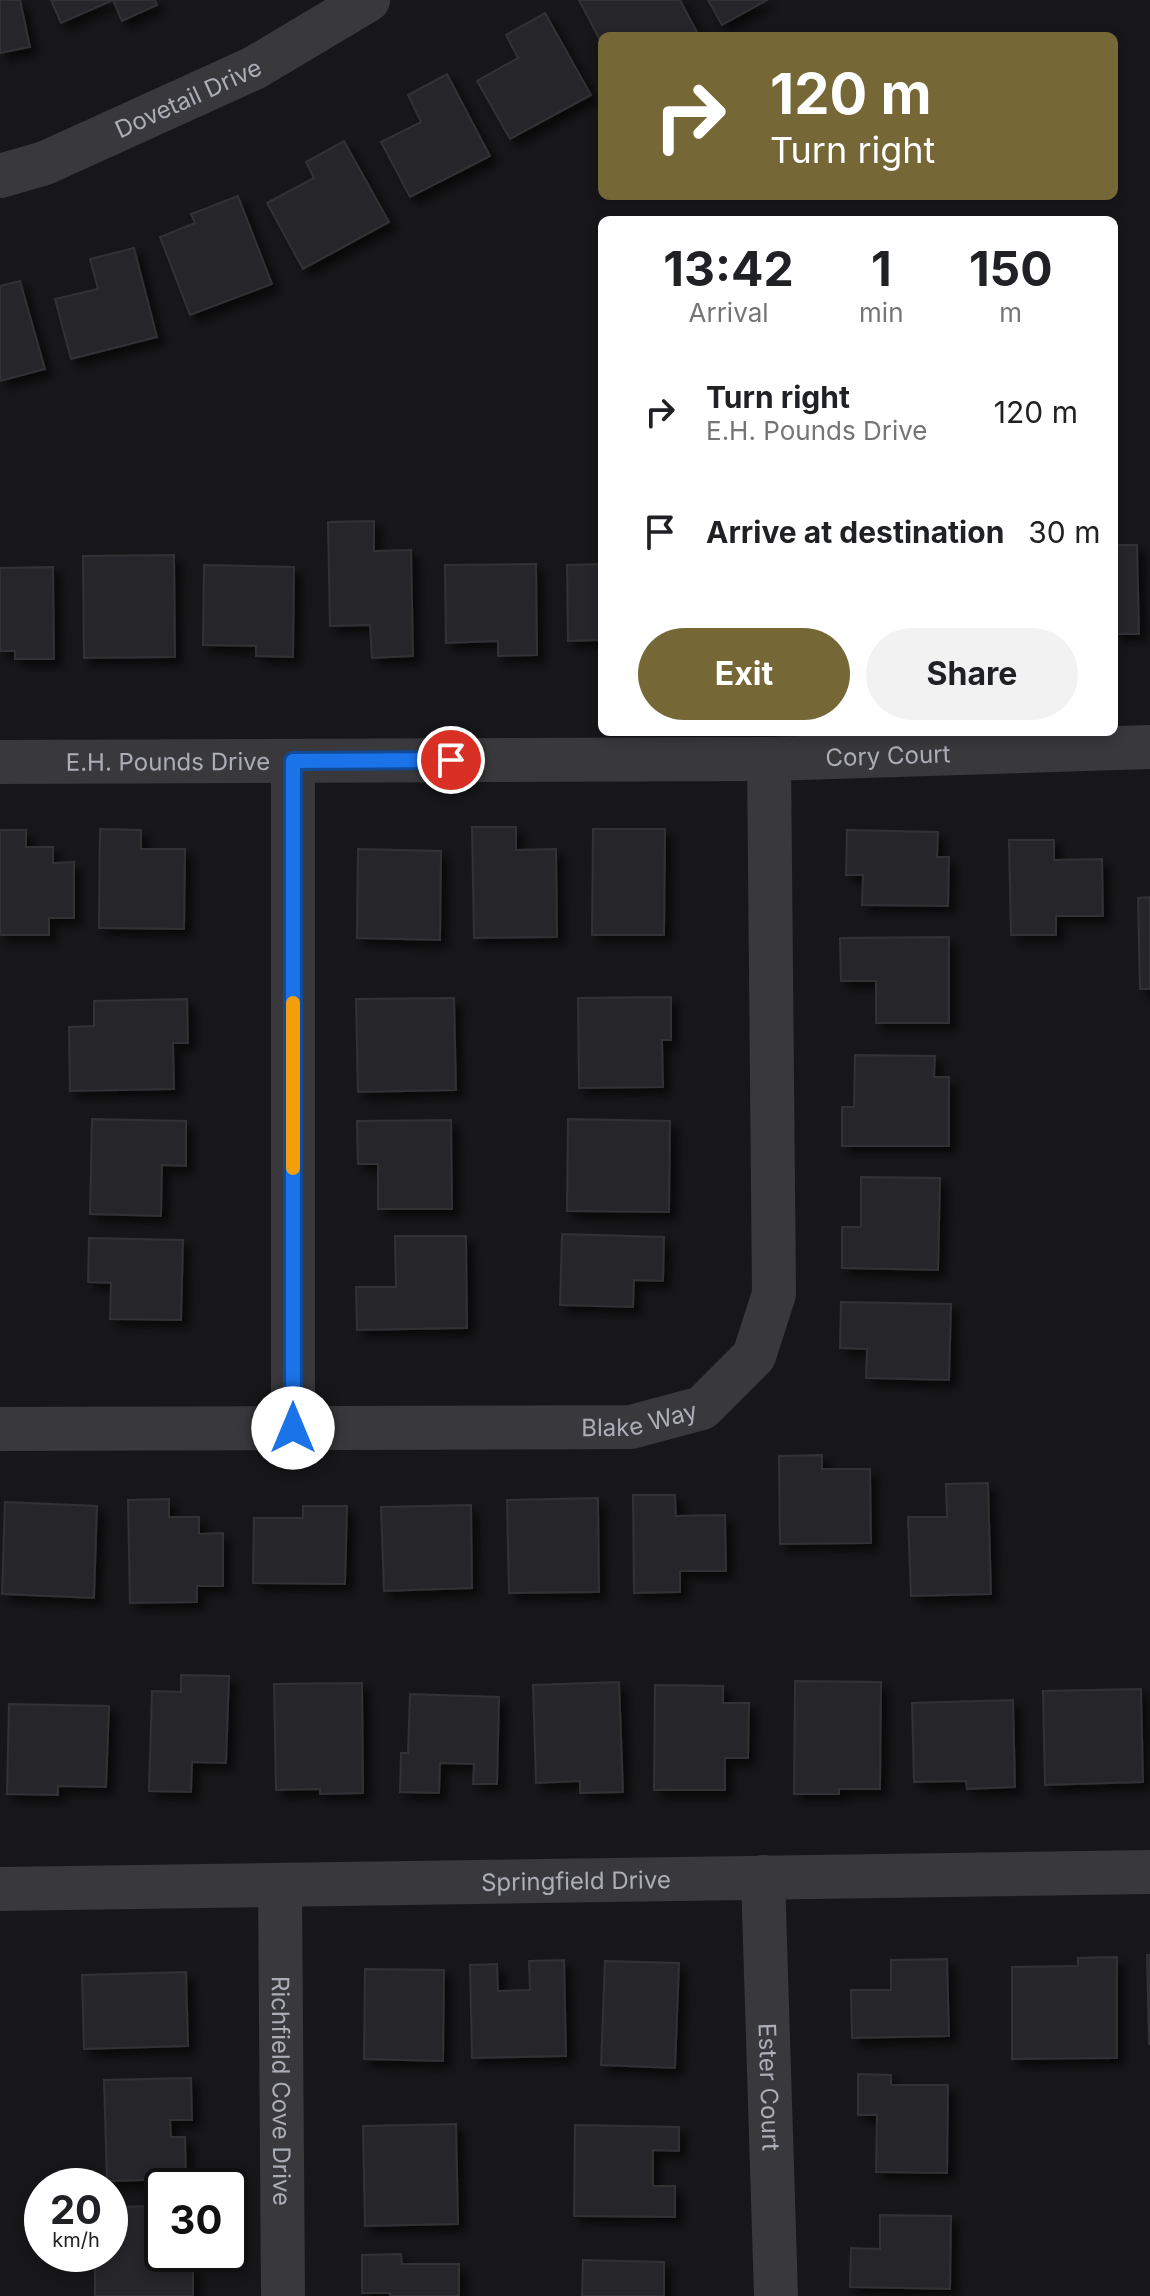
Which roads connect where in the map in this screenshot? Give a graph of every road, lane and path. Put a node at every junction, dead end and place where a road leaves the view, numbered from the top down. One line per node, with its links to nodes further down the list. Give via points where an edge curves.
1 (368, 0): 2 (street, Dovetail Drive, via 254,68 45,163)
2 (0, 176)
3 (1150, 747): 4 (street, Cory Court)
4 (769, 759): 5 (street, E.H. Pounds Drive); 7 (street, Blake Way, via 774,1294 754,1356 702,1408 631,1427)
5 (293, 761): 6 (street, E.H. Pounds Drive); 7 (street)
6 (0, 762)
7 (293, 1428): 8 (street, Blake Way)
8 (0, 1429)
9 (1150, 1872): 10 (street, Springfield Drive)
10 (763, 1877): 11 (street, Springfield Drive); 14 (street, Ester Court)
11 (280, 1885): 12 (street, Springfield Drive); 13 (street, Richfield Cove Drive)
12 (0, 1889)
13 (283, 2296)
14 (776, 2296)

